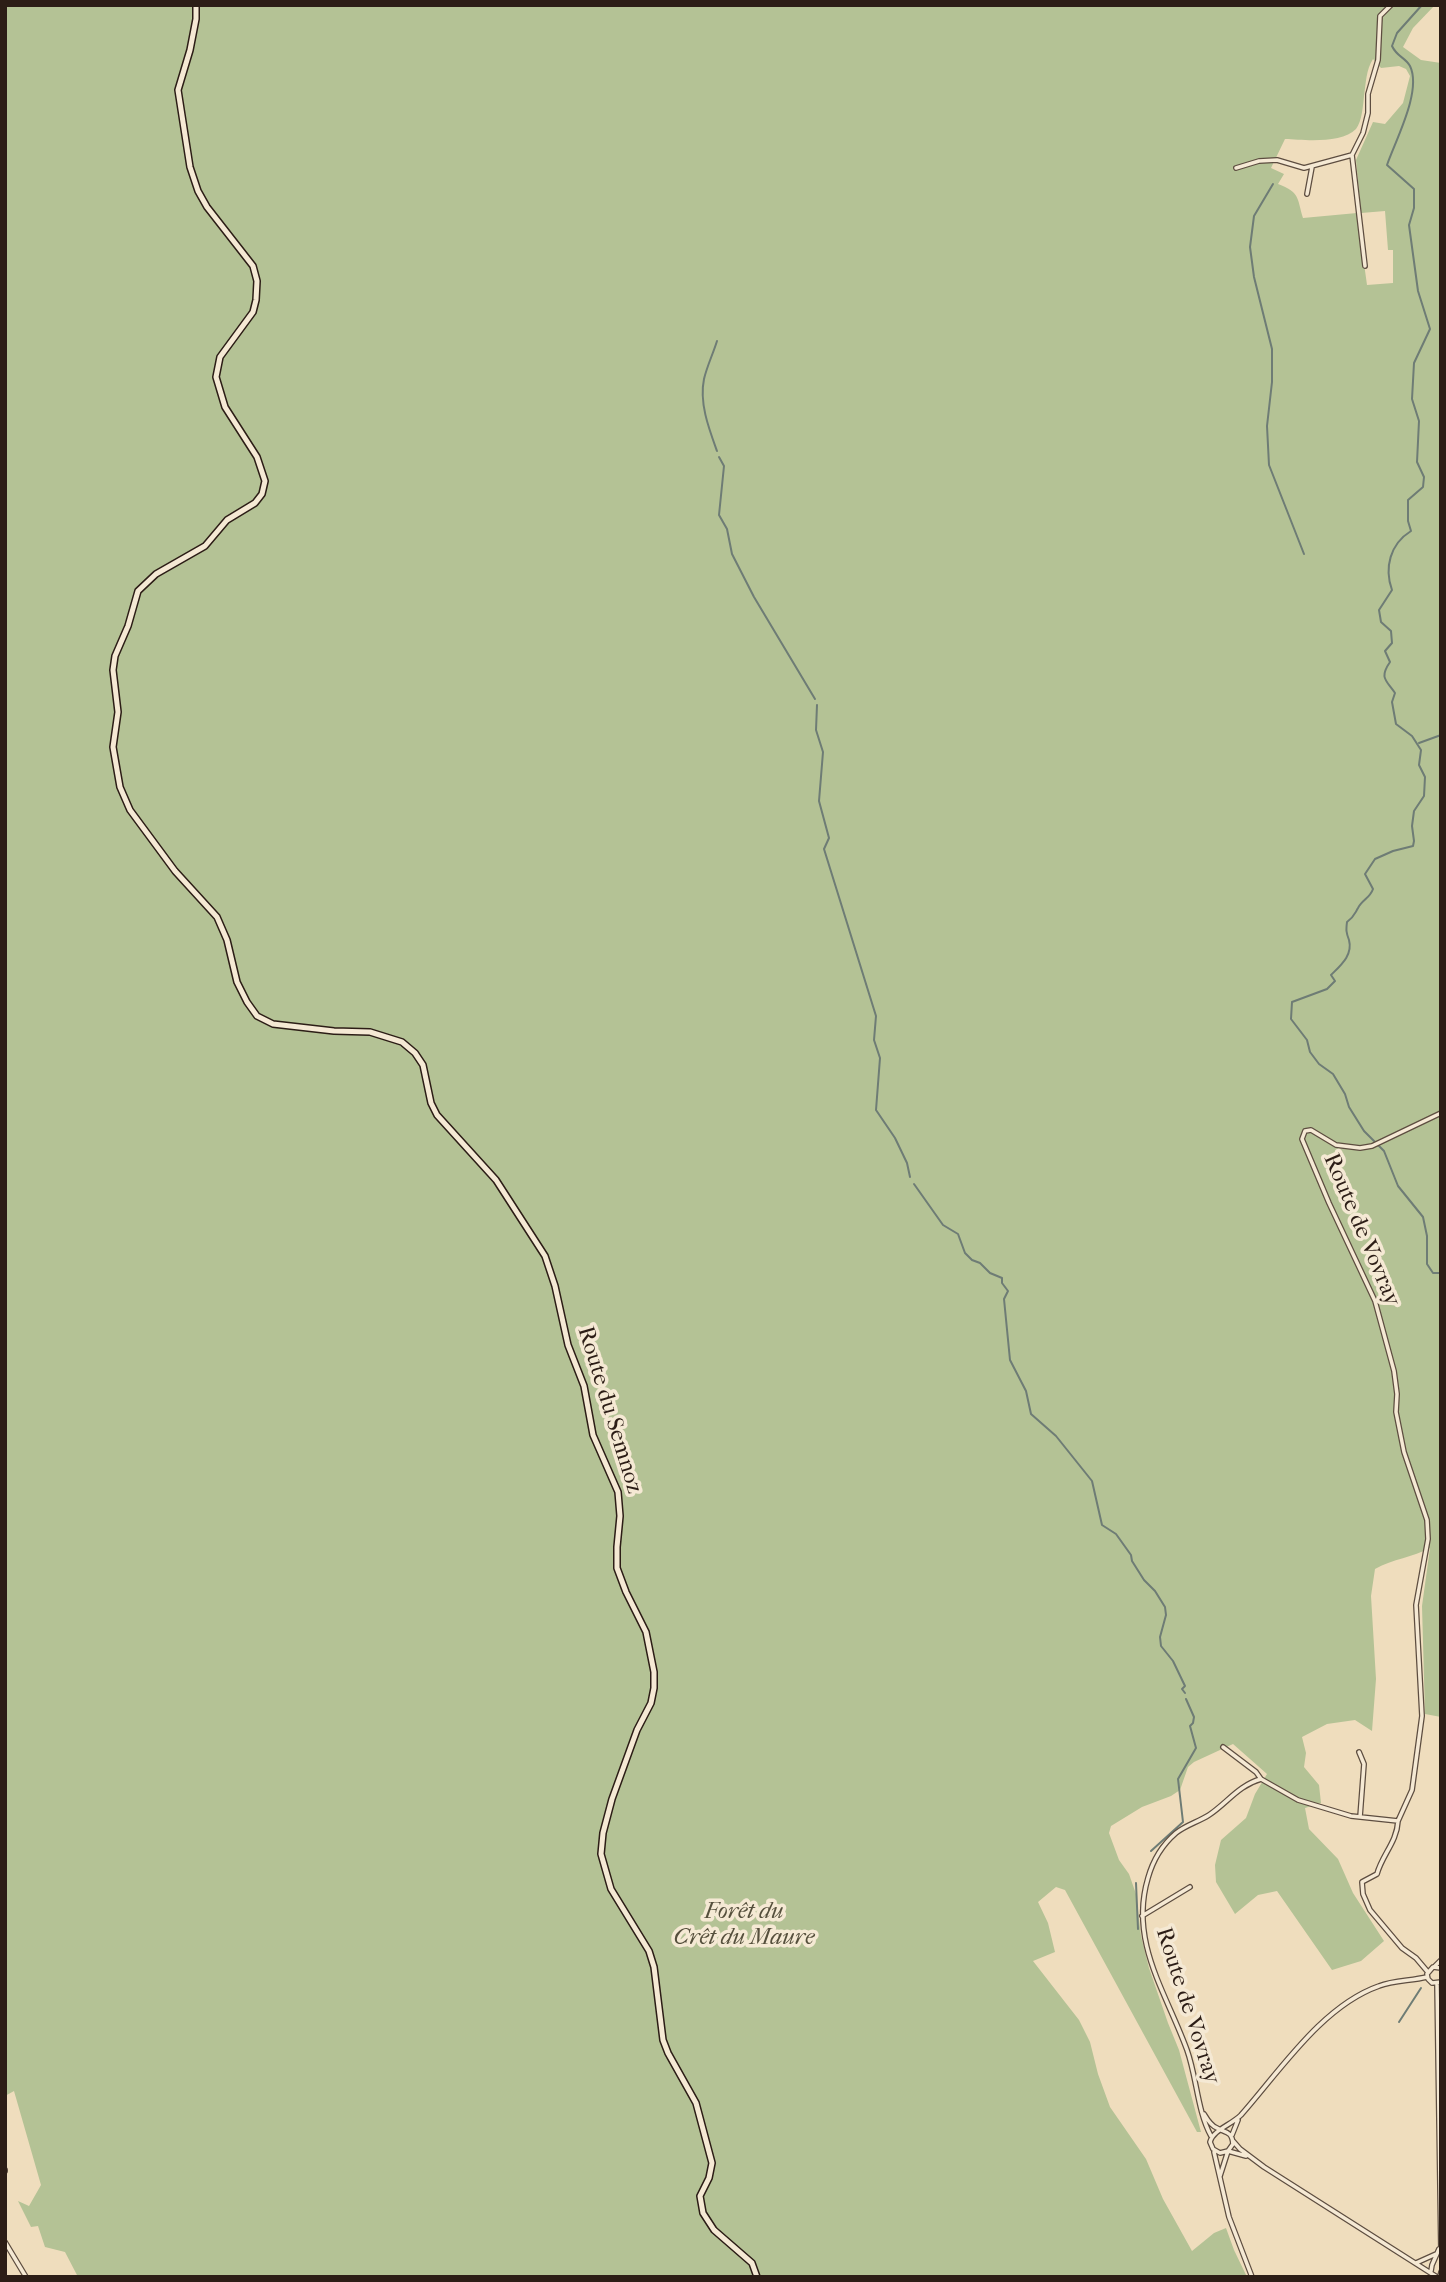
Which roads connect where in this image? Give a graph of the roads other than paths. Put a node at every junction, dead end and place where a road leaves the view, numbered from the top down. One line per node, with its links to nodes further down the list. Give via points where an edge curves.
1 (196, 5): 35 (main road, Route du Semnoz, via 178,90 190,167 207,207 253,266 257,281 253,312 220,357 216,377 225,407 257,457 265,481 257,501 227,520 205,546 156,574 138,591 114,663 118,712 113,747 120,787 127,806 217,917 237,982 252,1009 263,1020 279,1025 370,1032 410,1047 423,1065 435,1112 496,1180 538,1242 551,1271 593,1435 618,1492 617,1569 646,1632 654,1672 651,1703 607,1817 601,1844 603,1865 611,1889 649,1951 663,2040 696,2103 712,2163 700,2196 703,2213 714,2230 752,2263)
2 (1391, 5): 3 (street, via 1380,16 1368,113)
3 (1352, 155): 5 (street); 7 (street)
4 (1236, 167): 5 (street, via 1277,160)
5 (1312, 167): 6 (street)
6 (1307, 194)
7 (1365, 266)
8 (1441, 1113): 13 (street, Route de Vovray, via 1372,1146 1336,1145 1311,1130 1305,1131 1302,1139 1371,1290 1394,1371 1404,1452 1427,1520 1416,1605 1422,1716 1412,1790)
9 (1223, 1746): 11 (street)
10 (1359, 1752): 12 (street, via 1364,1764)
11 (1261, 1779): 12 (street, via 1298,1800); 15 (street, Route de Vovray, via 1168,1841 1149,1873)
12 (1360, 1817): 13 (street)
13 (1398, 1821): 18 (street, via 1394,1841 1377,1874 1362,1882 1363,1894 1368,1906)
14 (1190, 1887): 15 (street)
15 (1142, 1916): 20 (street, Route de Vovray, via 1156,1977 1187,2051)
16 (1441, 1960): 17 (street)
17 (1438, 1967): 18 (street)
18 (1427, 1974): 19 (street, via 1432,1983); 21 (street, via 1378,1986 1336,2009)
19 (1439, 1983): 30 (street)
20 (1203, 2113): 22 (street, Route de Vovray); 23 (street, Route de Vovray)
21 (1241, 2115): 22 (street); 24 (street)
22 (1220, 2130): 23 (street); 24 (street)
23 (1211, 2136): 25 (street)
24 (1233, 2139): 26 (street); 27 (street)
25 (1213, 2149): 26 (street); 28 (street)
26 (1228, 2151): 27 (street); 28 (street)
27 (1251, 2157): 31 (street)
28 (1220, 2178): 36 (street)
29 (5, 2242): 34 (street)
30 (1439, 2251): 31 (street); 32 (street)
31 (1416, 2263): 32 (street)
32 (1432, 2273): 33 (street)
33 (1439, 2275)
34 (26, 2277)
35 (757, 2277)
36 (1252, 2277)

